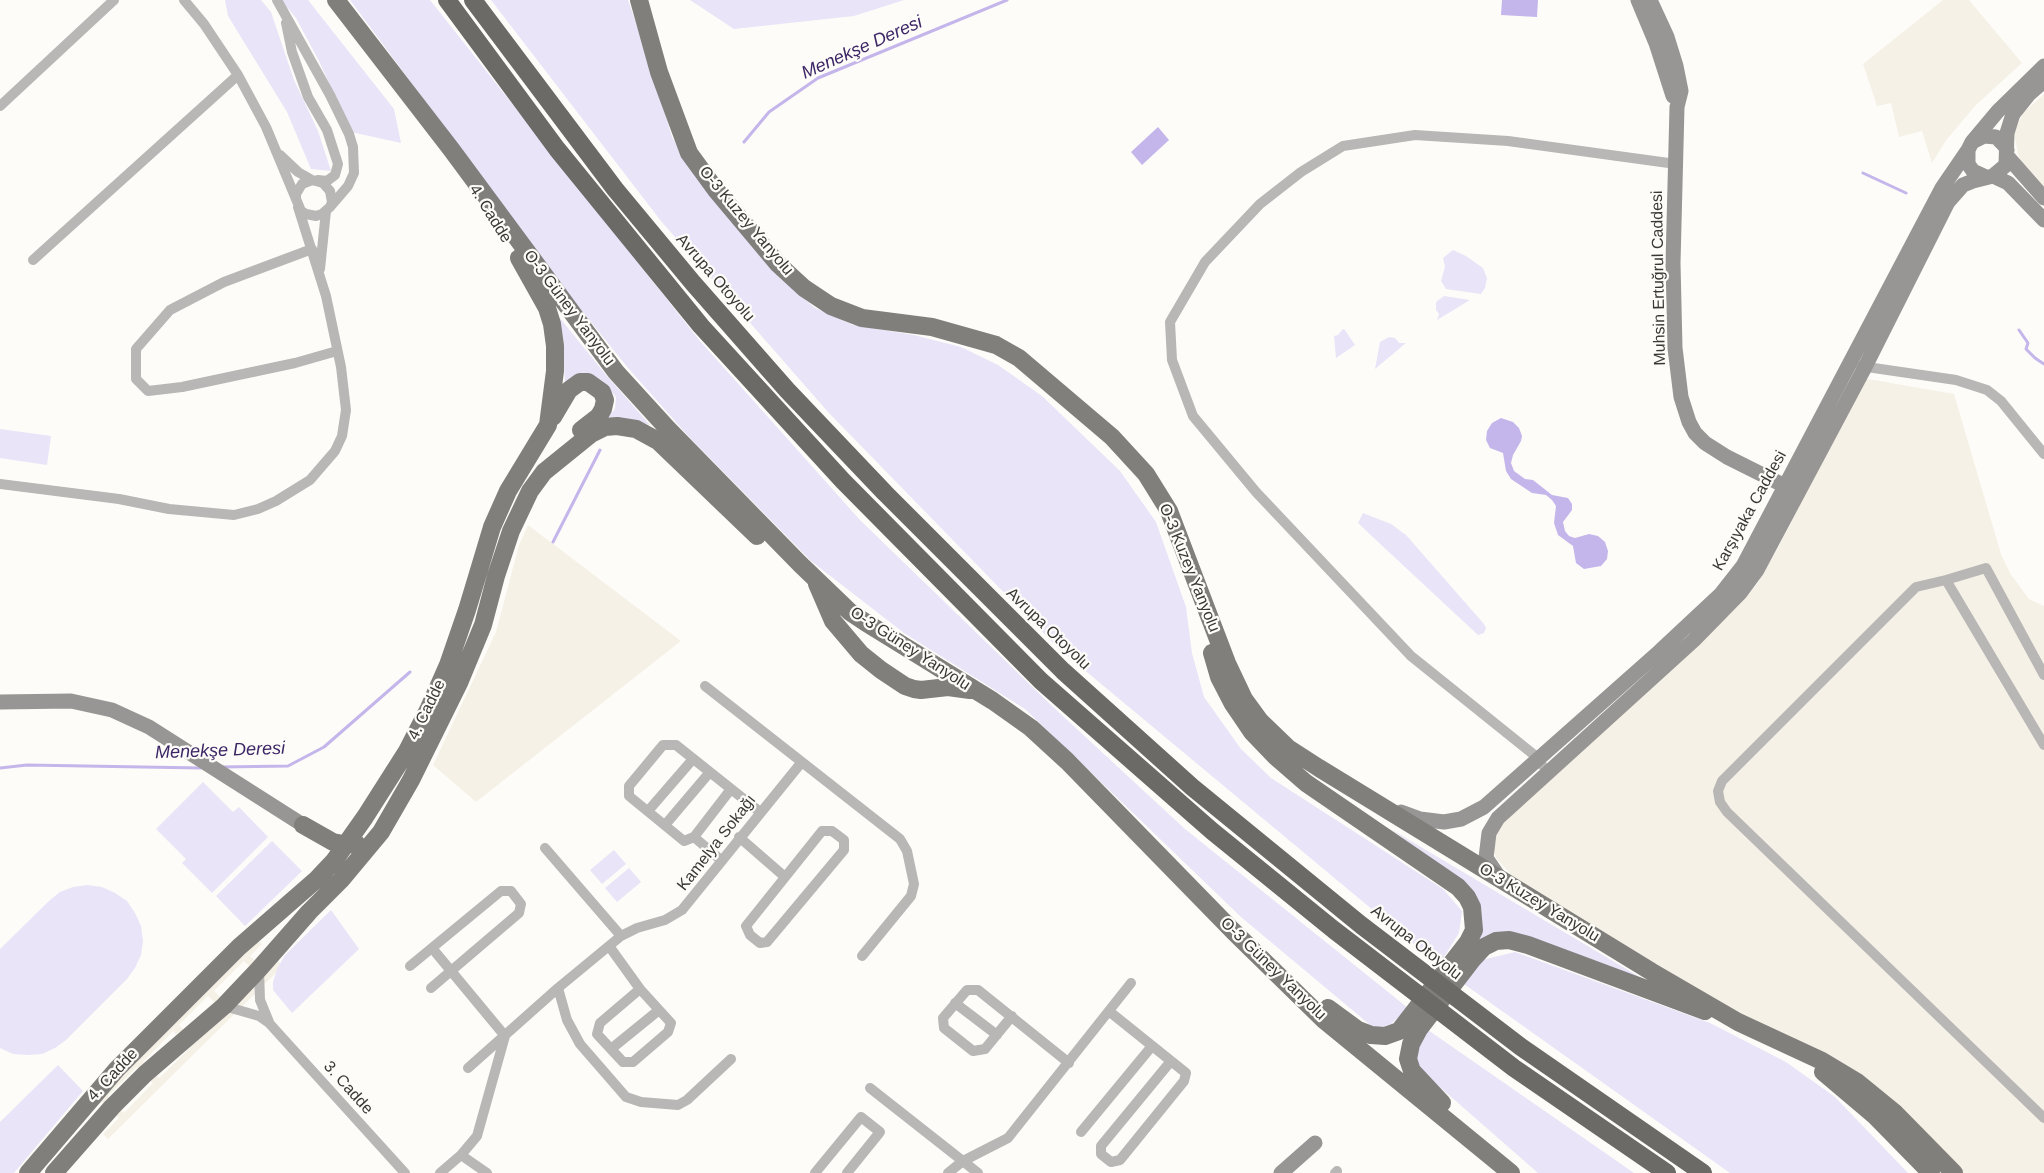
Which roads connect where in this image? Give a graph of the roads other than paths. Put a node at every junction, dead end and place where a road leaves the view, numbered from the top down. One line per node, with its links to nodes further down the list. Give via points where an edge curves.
1 (114, 0): 18 (street)
2 (184, 0): 14 (street)
3 (277, 0): 11 (street)
4 (336, 0): 21 (main road, O-3 Güney Yanyolu)
5 (447, 0): 123 (highway, via 564,158 701,326 843,481 1041,681 1196,818 1334,930 1514,1068)
6 (473, 0): 124 (highway, Avrupa Otoyolu, via 615,189 700,292 877,485 1072,679 1208,800 1361,925 1521,1047)
7 (639, 0): 12 (main road, O-3 Kuzey Yanyolu)
8 (645, 0): 12 (main road)
9 (1638, 0): 19 (main road, Muhsin Ertuğrul Caddesi)
10 (1650, 0): 19 (main road, Muhsin Ertuğrul Caddesi, via 1676,66 1681,91)
11 (283, 11): 16 (street); 17 (street)
12 (647, 26): 41 (main road, O-3 Kuzey Yanyolu, via 659,72 689,153 778,264 831,306 862,318 969,336 1019,358 1112,437 1146,474 1169,511)
13 (2044, 66): 20 (main road, Karşıyaka Caddesi, via 1998,111)
14 (238, 75): 22 (street); 32 (street)
15 (2044, 81): 23 (main road, via 2013,114 2007,133)
16 (330, 95): 17 (street, via 322,99); 29 (street, via 349,134 354,173)
17 (308, 97): 26 (street, via 327,130 338,164 335,175 327,181)
18 (0, 106)
19 (1677, 107): 24 (main road, Muhsin Ertuğrul Caddesi)
20 (1970, 146): 23 (main road, via 1983,136 1996,137); 25 (main road, via 1968,164 1972,171); 35 (main road, Karşıyaka Caddesi, via 1942,188)
21 (451, 149): 36 (main road, 4. Cadde, via 547,308 555,346); 42 (main road, O-3 Güney Yanyolu, via 616,372)
22 (275, 150): 26 (street, via 298,172); 28 (street)
23 (2007, 153): 25 (main road, via 2006,165); 27 (main road)
24 (1676, 164): 40 (main road, Muhsin Ertuğrul Caddesi, via 1675,348 1681,397 1689,422 1705,443); 50 (street, via 1508,141 1415,135 1343,146 1300,172 1260,204 1205,262 1170,322 1172,360 1193,416 1256,492 1411,656)
25 (1990, 177): 30 (main road, via 2008,183); 35 (main road, Karşıyaka Caddesi, via 1963,185 1948,202)
26 (315, 180): 28 (street, via 298,188); 29 (street, via 330,191 332,202)
27 (2044, 198)
28 (297, 203): 29 (street, via 311,216); 31 (street)
29 (328, 209): 33 (street)
30 (2044, 220)
31 (312, 249): 33 (street); 34 (street, via 224,282 170,310 136,350 136,379 148,391 182,387)
32 (33, 260)
33 (320, 275): 34 (street)
34 (337, 351): 39 (street, via 346,410 342,436 329,459 310,480 258,509 234,515)
35 (1858, 365): 37 (street, via 1956,380 1987,390 2001,401); 40 (main road, Karşıyaka Caddesi)
36 (548, 425): 38 (main road, via 576,384 588,382 602,392 605,400 599,416 565,446); 59 (main road, 4. Cadde, via 508,491 492,527 458,640 429,708)
37 (2044, 454)
38 (544, 472): 42 (main road, 4. Cadde, via 605,427 636,429 658,441 773,552); 62 (main road, 4. Cadde, via 530,490 508,540 483,625 459,683)
39 (0, 484)
40 (1792, 490): 50 (main road, Karşıyaka Caddesi, via 1721,594); 54 (main road, Karşıyaka Caddesi, via 1757,570 1740,593 1687,646)
41 (1184, 550): 56 (main road, O-3 Kuzey Yanyolu, via 1227,663 1244,699 1260,721 1288,748); 77 (main road, via 1219,677 1233,704 1252,732 1306,783 1448,879 1467,897 1474,930)
42 (800, 564): 43 (main road, O-3 Güney Yanyolu)
43 (814, 577): 47 (main road, O-3 Güney Yanyolu, via 858,617); 47 (main road, via 833,621 861,654 881,670 914,689 948,687)
44 (1946, 580): 45 (street, via 1986,568); 49 (street); 106 (street, via 1916,587 1906,596 1722,781 1718,792 1727,812)
45 (2044, 675)
46 (705, 686): 52 (street)
47 (977, 692): 71 (main road, O-3 Güney Yanyolu, via 1046,741)
48 (0, 704): 60 (main road, via 71,701 112,710 149,727)
49 (2044, 745)
50 (1538, 758): 54 (street); 56 (main road, Karşıyaka Caddesi, via 1484,807 1461,819 1420,819)
51 (693, 759): 53 (street); 57 (street); 57 (street, via 676,745 663,745 629,786 629,796)
52 (801, 763): 58 (street, Kamelya Sokağı); 76 (street, via 900,839 907,851 914,884 911,896)
53 (710, 772): 55 (street); 61 (street)
54 (1546, 772): 70 (main road, Karşıyaka Caddesi, via 1498,818 1489,833 1486,858)
55 (731, 789): 58 (street); 63 (street)
56 (1368, 798): 70 (main road, O-3 Kuzey Yanyolu)
57 (648, 811): 61 (street)
58 (760, 812): 64 (street, Kamelya Sokağı)
59 (365, 817): 60 (main road, via 342,832 330,833); 65 (main road, 4. Cadde)
60 (303, 825): 65 (main road, via 333,842); 69 (main road, via 320,847 322,859)
61 (665, 825): 63 (street, via 684,840)
62 (381, 832): 65 (main road, via 371,839); 79 (main road, 4. Cadde)
63 (694, 837): 67 (street)
64 (739, 837): 67 (street, Kamelya Sokağı); 68 (street)
65 (347, 844): 69 (main road, 4. Cadde)
66 (545, 848): 72 (street)
67 (722, 861): 72 (street, Kamelya Sokağı, via 682,910)
68 (785, 877): 68 (street, via 822,831 832,831 844,840 844,850 767,942 760,943 746,926)
69 (317, 879): 74 (main road, 4. Cadde)
70 (1501, 879): 91 (main road, O-3 Kuzey Yanyolu)
71 (1206, 903): 93 (main road, via 1243,930 1326,1007 1358,1030 1385,1036); 109 (main road, O-3 Güney Yanyolu, via 1324,1020)
72 (621, 936): 73 (street, Kamelya Sokağı)
73 (609, 946): 84 (street, Kamelya Sokağı); 85 (street)
74 (239, 948): 79 (main road); 81 (main road, 4. Cadde)
75 (432, 948): 78 (street); 80 (street); 80 (street, via 501,891 512,891 521,904 519,913)
76 (862, 956)
77 (1460, 964): 91 (main road, via 1496,941 1509,940); 93 (main road)
78 (410, 966)
79 (259, 969): 87 (main road, 4. Cadde); 92 (street, via 258,986)
80 (452, 972): 83 (street); 95 (street)
81 (202, 983): 87 (main road); 112 (main road, 4. Cadde, via 117,1069)
82 (1131, 984): 89 (street)
83 (431, 988)
84 (558, 988): 95 (street, Kamelya Sokağı); 100 (street, via 567,1020)
85 (640, 988): 88 (street); 96 (street, via 600,1023 597,1034)
86 (955, 1004): 90 (street, via 967,990 978,990); 94 (street); 94 (street, via 943,1018 944,1028 973,1052 985,1049)
87 (224, 1006): 92 (street, via 259,1016); 113 (main road, 4. Cadde, via 145,1074)
88 (659, 1010): 99 (street); 99 (street, via 671,1023 668,1032 633,1062 623,1062)
89 (1110, 1012): 98 (street); 103 (street)
90 (1012, 1016): 94 (street); 103 (street)
91 (1738, 1022): 97 (main road)
92 (269, 1023): 114 (street, 3. Cadde)
93 (1414, 1025): 109 (main road, via 1408,1059 1412,1071)
94 (997, 1035)
95 (505, 1036): 104 (street, Kamelya Sokağı); 110 (street, via 477,1136)
96 (601, 1037): 99 (street); 100 (street)
97 (1779, 1042): 125 (main road, via 1817,1067 1875,1116); 126 (main road, via 1857,1082 1895,1113)
98 (1152, 1046): 102 (street); 107 (street)
99 (611, 1049)
100 (586, 1050): 101 (street, via 626,1097 678,1105)
101 (731, 1059)
102 (1171, 1061): 102 (street, via 1101,1146 1101,1154 1112,1162 1120,1160 1184,1081 1186,1073)
103 (1069, 1063): 111 (street, via 1008,1138)
104 (468, 1068)
105 (870, 1088): 111 (street)
106 (2044, 1118)
107 (1081, 1132)
108 (1315, 1143): 121 (main road)
109 (1487, 1153): 122 (main road, O-3 Güney Yanyolu)
110 (461, 1155): 115 (street); 116 (street)
111 (963, 1161): 119 (street); 120 (street)
112 (28, 1173)
113 (54, 1173)
114 (405, 1173)
115 (440, 1173)
116 (487, 1173)
117 (815, 1173): 118 (street, via 861,1117 880,1132)
118 (847, 1173)
119 (948, 1173)
120 (978, 1173)
121 (1281, 1173)
122 (1511, 1173)
123 (1667, 1173)
124 (1703, 1173)
125 (1931, 1173)
126 (1954, 1173)

